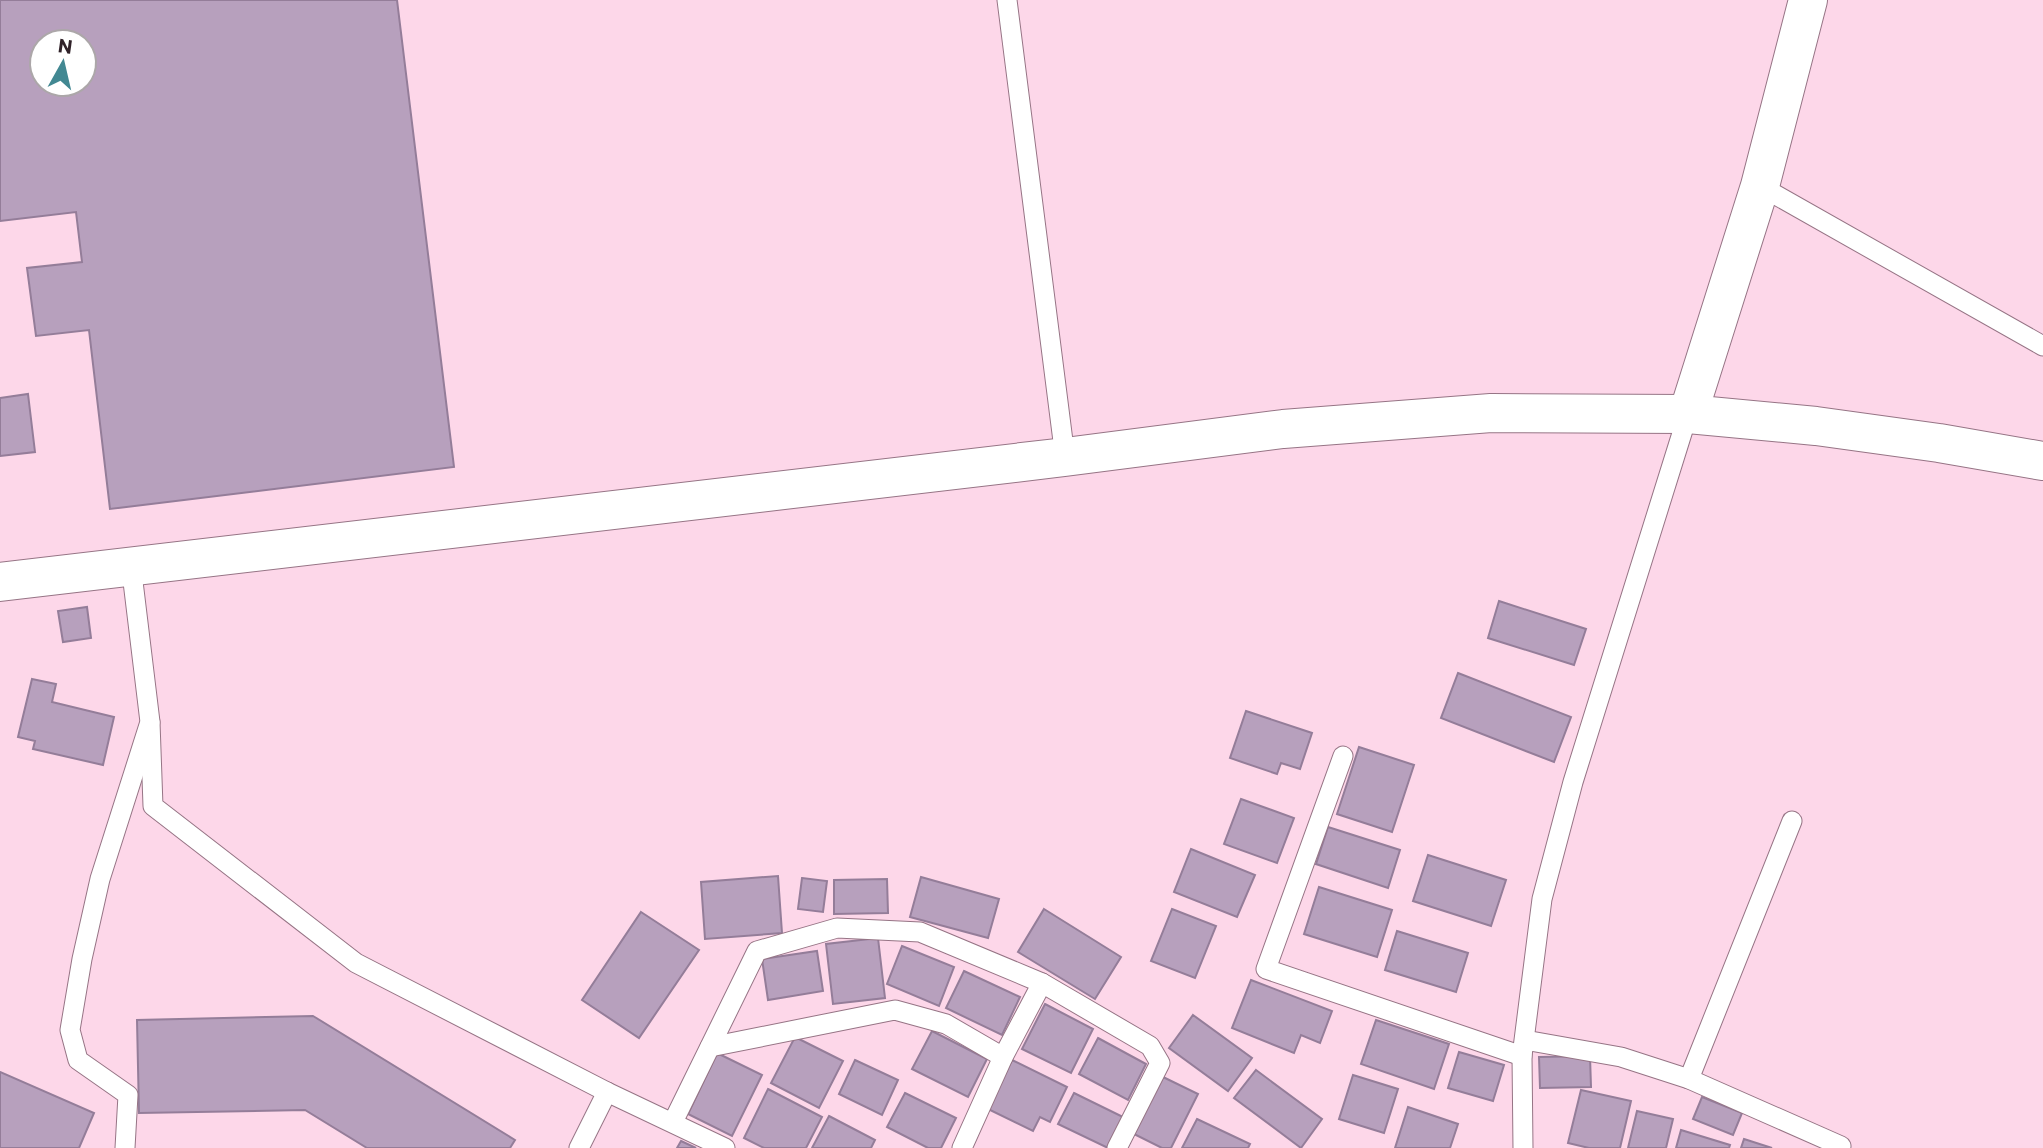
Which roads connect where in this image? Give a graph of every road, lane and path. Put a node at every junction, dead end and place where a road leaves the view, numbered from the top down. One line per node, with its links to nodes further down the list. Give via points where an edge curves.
1 (1007, 0): 6 (lane)
2 (1808, 0): 3 (street)
3 (1760, 186): 4 (lane); 5 (street)
4 (2043, 346)
5 (1688, 414): 6 (street, via 1491,413 1283,429); 7 (street, via 1816,426); 15 (lane, via 1573,782 1542,898)
6 (1065, 457): 8 (street)
7 (2043, 461)
8 (131, 565): 9 (street); 10 (lane)
9 (0, 582)
10 (150, 722): 18 (lane, via 153,806 356,964); 20 (lane, via 100,879 70,1030 78,1060 128,1095)
11 (1343, 756): 15 (lane, via 1266,969)
12 (1792, 821): 17 (lane)
13 (1042, 983): 14 (lane, via 920,932 836,928 757,951); 16 (lane); 24 (lane, via 1150,1046 1160,1063)
14 (710, 1047): 16 (lane, via 895,1010 946,1024); 19 (lane)
15 (1523, 1048): 17 (lane, via 1621,1056); 25 (lane)
16 (1003, 1057): 23 (lane)
17 (1689, 1079): 26 (lane)
18 (607, 1092): 19 (lane); 21 (lane)
19 (673, 1122): 22 (lane)
20 (125, 1148)
21 (579, 1148)
22 (726, 1148)
23 (961, 1148)
24 (1117, 1148)
25 (1523, 1148)
26 (1840, 1148)

